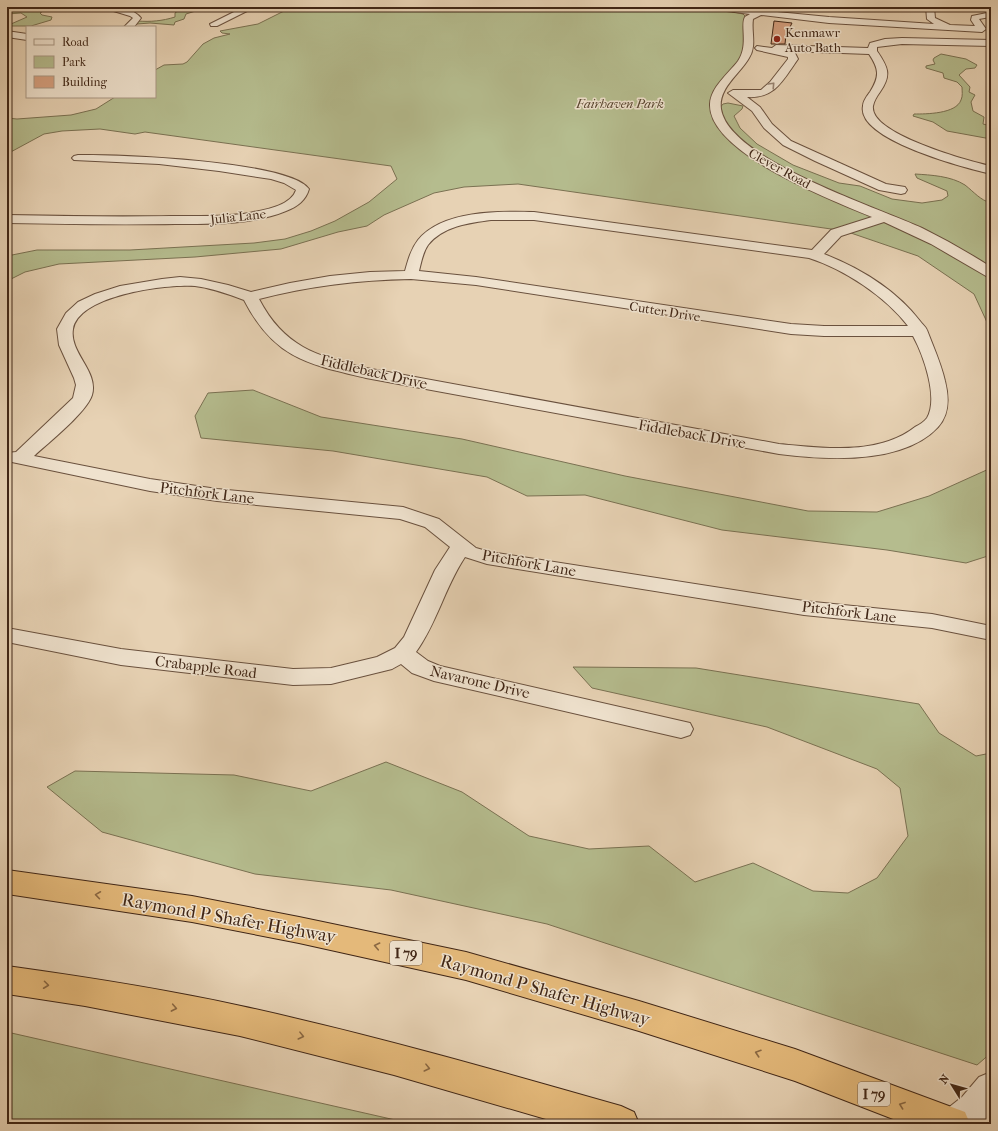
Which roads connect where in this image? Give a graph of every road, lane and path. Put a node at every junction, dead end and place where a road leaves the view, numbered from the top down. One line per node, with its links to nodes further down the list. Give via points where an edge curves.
1 (110, 7): 12 (street, via 133,14 137,18)
2 (251, 7): 11 (street)
3 (711, 7): 6 (street)
4 (815, 7): 7 (street)
5 (930, 7): 13 (street, via 931,19)
6 (721, 8): 7 (street); 10 (street, via 743,14)
7 (767, 10): 10 (street, via 752,16); 13 (street, via 829,20)
8 (970, 10): 9 (street)
9 (989, 15): 14 (street, via 975,18)
10 (748, 21): 19 (street)
11 (214, 24)
12 (130, 26)
13 (952, 28): 14 (street)
14 (982, 29): 17 (street)
15 (7, 34): 16 (street)
16 (26, 37)
17 (991, 39)
18 (991, 43): 20 (street, via 893,41 873,46)
19 (755, 47): 20 (street); 21 (street); 22 (street, one-way to 19, via 765,92 793,59 792,55)
20 (872, 51): 24 (street, via 880,60 883,69 868,108 868,114 873,122 882,130 906,142 959,162)
21 (718, 92): 22 (street); 26 (street, Clever Road, via 715,110 718,120 726,132 749,152 799,180)
22 (736, 93): 25 (street, via 756,109 768,126 788,143 883,187)
23 (78, 158): 27 (street, Julia Lane, via 142,159 203,165 268,175 296,184 303,189 293,203 265,214 248,217 133,221)
24 (991, 170)
25 (901, 190)
26 (885, 217): 28 (street, via 836,233); 29 (street, Clever Road, via 948,247)
27 (7, 219)
28 (815, 255): 30 (street, Fiddleback Drive, via 511,215 463,221 434,232 418,249); 32 (street, Fiddleback Drive, via 865,280 885,294 904,310)
29 (991, 273)
30 (411, 275): 31 (street, via 343,278 303,284); 32 (street, Cutter Drive, via 476,281 791,329)
31 (250, 297): 32 (street, Fiddleback Drive, via 265,325 276,337 308,356 336,366 739,442 817,454 853,453 887,447 911,438 932,423 939,410 940,395 930,354); 33 (street, via 219,286 177,282 126,289 83,307 66,323 65,331 66,341 85,391 75,407)
32 (920, 331)
33 (14, 457): 34 (street, Pitchfork Lane, via 150,485 217,495 403,513 432,523)
34 (461, 547): 35 (street, Pitchfork Lane, via 469,552 495,559 804,608 932,622); 37 (street, via 446,570 414,639)
35 (991, 633)
36 (7, 634): 37 (street, Crabapple Road, via 121,657 293,677 331,676 362,670)
37 (403, 654): 38 (street, Navarone Drive, via 420,667 434,673)
38 (681, 729)
39 (7, 882): 43 (highway, Raymond P Shafer Highway / I 79, one-way to 39, via 795,1065 466,966 192,909)
40 (7, 980): 42 (highway, one-way to 42, via 77,989 251,1023 468,1078)
41 (991, 1088): 43 (street, via 974,1109)
42 (621, 1124)
43 (953, 1124)

